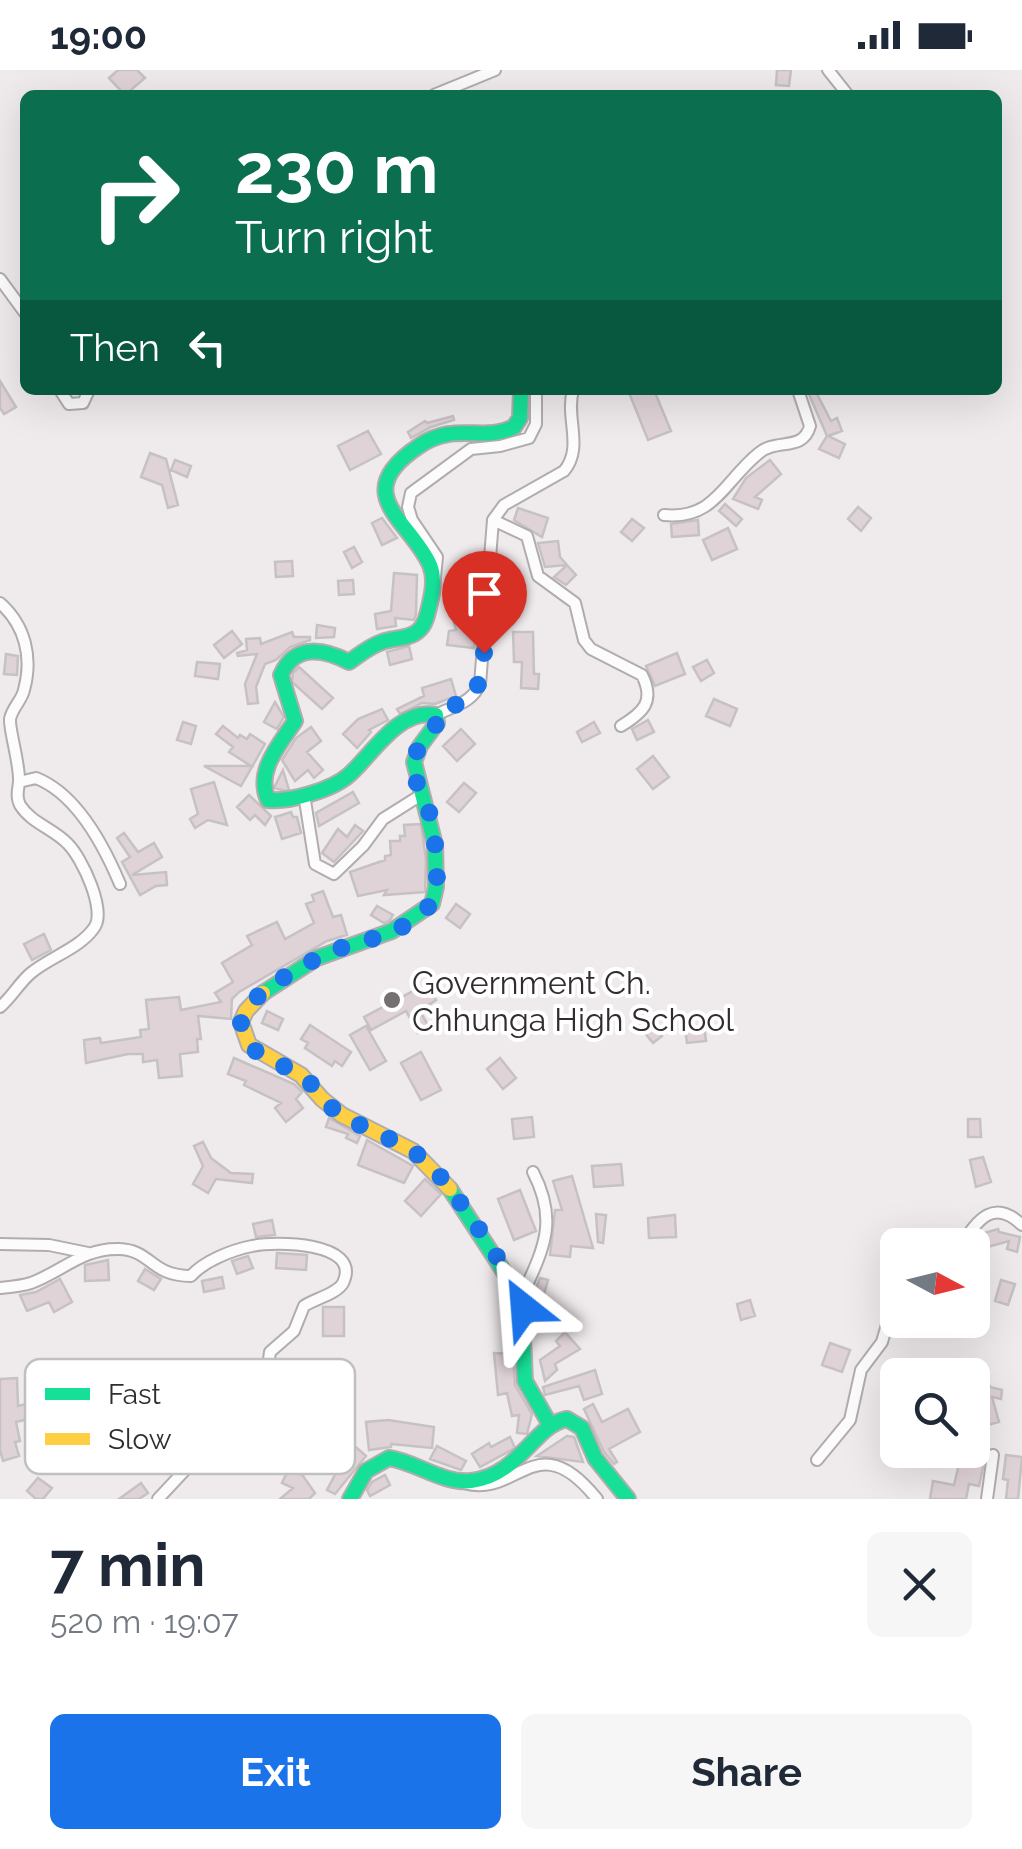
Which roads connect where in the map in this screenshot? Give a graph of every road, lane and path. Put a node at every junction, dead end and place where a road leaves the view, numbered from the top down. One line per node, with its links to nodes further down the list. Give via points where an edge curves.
1 (495, 70): 3 (street)
2 (828, 70): 4 (street)
3 (446, 90)
4 (844, 90)
5 (0, 280): 6 (street)
6 (20, 306)
7 (63, 395): 8 (street, via 77,406)
8 (86, 395)
9 (520, 395): 15 (street, via 520,418 511,428 440,434 410,452 388,478 388,503 432,568)
10 (536, 395): 15 (street, via 529,438 471,449 412,493 412,520 439,563)
11 (572, 395): 14 (street, via 570,464 504,505)
12 (800, 395): 13 (street, via 810,426 805,439 760,452 707,507 684,517)
13 (664, 515)
14 (493, 520): 17 (street, via 480,684 465,702); 18 (street, via 527,536 538,576 575,604 591,649 642,675 649,702)
15 (432, 582): 20 (street, via 418,632 379,643 350,662 315,650 283,667 281,682 296,715 261,788 273,803)
16 (0, 603): 19 (street, via 17,620 25,642 24,691 10,722)
17 (436, 715): 20 (street, via 427,712 385,732 347,777); 21 (street, via 413,764)
18 (622, 726)
19 (20, 782): 22 (street, via 36,778 54,788 104,845); 23 (street, via 23,808 78,858 100,918 80,941 32,971)
20 (304, 794): 21 (street, via 315,864 334,874 384,819)
21 (421, 795): 30 (street, via 431,817 431,905 400,929 330,952 258,996 242,1013 244,1034 258,1052 308,1081 331,1108 427,1162)
22 (120, 884)
23 (0, 1007)
24 (533, 1172): 30 (street, via 548,1209 547,1228)
25 (1022, 1226): 26 (street, via 1008,1214 989,1214)
26 (974, 1228)
27 (0, 1244): 28 (street)
28 (89, 1253): 29 (street, via 32,1282); 32 (street, via 134,1250 166,1274 191,1276 251,1246 296,1244 334,1254 344,1270 340,1288 304,1306 294,1331)
29 (0, 1288)
30 (522, 1298): 33 (street, via 526,1381)
31 (883, 1338): 35 (street, via 861,1370 850,1420)
32 (269, 1359)
33 (549, 1423): 37 (street, via 504,1467); 41 (street, via 567,1419 582,1428 595,1458)
34 (993, 1455): 42 (street)
35 (816, 1460)
36 (181, 1474): 38 (street)
37 (458, 1481): 39 (street, via 389,1458 366,1471); 40 (street, via 485,1490 560,1466)
38 (158, 1499)
39 (350, 1499)
40 (598, 1499)
41 (628, 1499)
42 (987, 1499)

